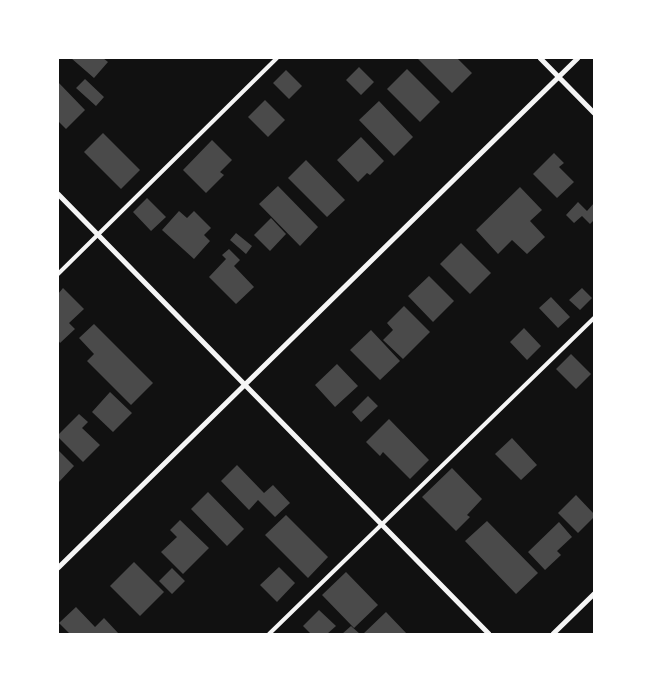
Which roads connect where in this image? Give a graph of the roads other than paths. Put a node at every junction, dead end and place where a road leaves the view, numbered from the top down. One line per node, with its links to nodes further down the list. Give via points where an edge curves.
1 (277, 58): 7 (lane)
2 (540, 58): 4 (street)
3 (578, 58): 4 (street)
4 (559, 76): 5 (street); 10 (street)
5 (594, 113)
6 (58, 194): 7 (street)
7 (98, 235): 8 (lane); 10 (street)
8 (58, 274)
9 (594, 318): 11 (lane)
10 (244, 384): 11 (street); 12 (street)
11 (382, 525): 14 (lane); 15 (street)
12 (58, 568)
13 (594, 594): 16 (street)
14 (269, 634)
15 (490, 634)
16 (553, 634)

